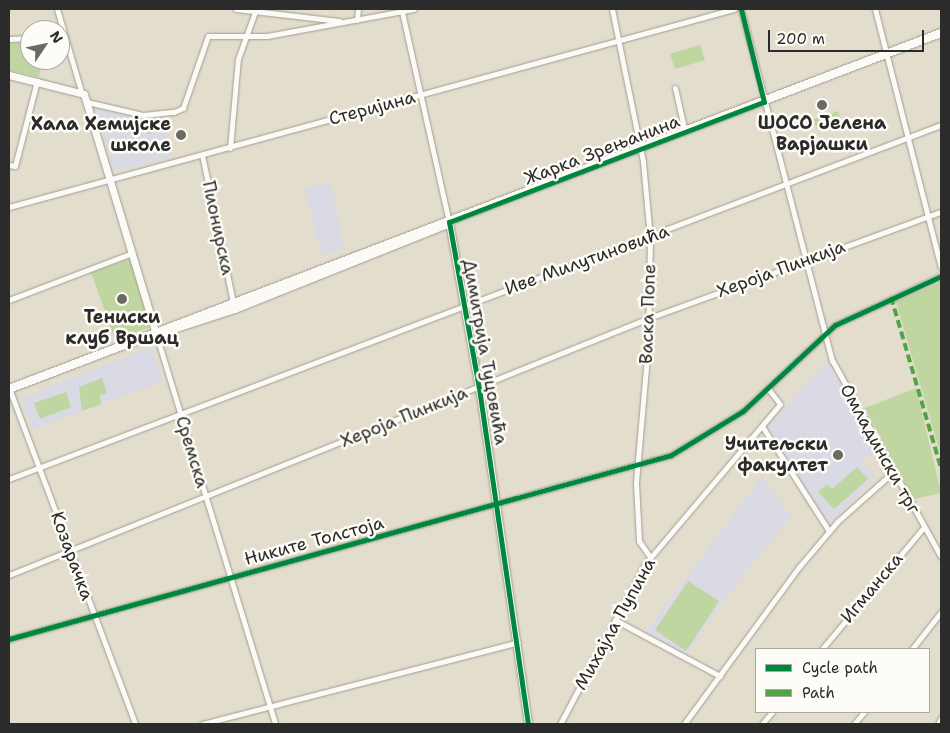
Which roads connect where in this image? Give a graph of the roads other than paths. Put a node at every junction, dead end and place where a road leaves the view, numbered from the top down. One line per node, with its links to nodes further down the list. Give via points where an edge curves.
1 (236, 9): 8 (street)
2 (358, 9): 10 (street)
3 (414, 9): 9 (street)
4 (612, 9): 14 (street, Васка Попе)
5 (734, 9): 14 (street, Стеријина)
6 (741, 9): 23 (street, Омладински трг)
7 (876, 9): 15 (street)
8 (255, 11): 11 (street, via 325,16); 13 (street)
9 (402, 12): 10 (street); 21 (street, Димитрија Туцовића)
10 (357, 20): 11 (street)
11 (339, 21): 13 (street, via 267,36)
12 (941, 33): 15 (main road, Жарка Зрењанина)
13 (243, 36): 22 (street, via 208,36 183,108 174,112 143,115); 27 (street)
14 (618, 42): 21 (street, Стеријина); 28 (street, Васка Попе)
15 (887, 54): 23 (main road, Жарка Зрењанина); 26 (street)
16 (70, 57): 20 (street)
17 (9, 75): 18 (street)
18 (38, 81): 20 (street); 30 (street)
19 (675, 88): 25 (street)
20 (81, 91): 22 (street, Сремска)
21 (420, 95): 27 (street, Стеријина); 36 (street, Димитрија Туцовића)
22 (87, 102): 31 (street, Сремска)
23 (764, 102): 25 (main road, Жарка Зрењанина); 32 (street, Омладински трг)
24 (941, 125): 26 (street, Иве Милутиновића)
25 (685, 132): 28 (main road, Жарка Зрењанина)
26 (908, 137): 32 (street, Иве Милутиновића); 35 (street)
27 (230, 148): 29 (street, Стеријина)
28 (640, 150): 36 (main road, Жарка Зрењанина); 37 (street, Васка Попе)
29 (202, 155): 31 (street, Стеријина); 43 (street, Пионирска)
30 (12, 166)
31 (110, 180): 33 (street, Стеријина); 38 (street, Сремска)
32 (784, 186): 37 (street, Иве Милутиновића); 39 (street, Омладински трг)
33 (9, 207)
34 (941, 212): 35 (street, Хероја Пинкија)
35 (927, 217): 39 (street, Хероја Пинкија); 40 (street)
36 (449, 222): 43 (main road, Жарка Зрењанина); 44 (street, Димитрија Туцовића); 46 (main road, Жарка Зрењанина, via 437,231 235,309)
37 (650, 237): 44 (street, Иве Милутиновића); 45 (street, Васка Попе)
38 (132, 253): 42 (street); 46 (street, Сремска)
39 (804, 260): 45 (street, Хероја Пинкија); 47 (street, Омладински трг)
40 (941, 267)
41 (941, 276): 47 (street, Никите Толстоја, via 856,313)
42 (9, 300)
43 (233, 302): 46 (main road, Жарка Зрењанина)
44 (463, 306): 48 (street, Димитрија Туцовића); 51 (street, Иве Милутиновића)
45 (649, 318): 48 (street, Хероја Пинкија); 53 (street, Васка Попе)
46 (156, 334): 49 (main road, Жарка Зрењанина); 51 (street, Сремска)
47 (824, 338): 50 (street, Никите Толстоја); 55 (street, Омладински трг)
48 (479, 388): 57 (street, Хероја Пинкија); 58 (street, Димитрија Туцовића)
49 (9, 389): 54 (street, Козарачка)
50 (769, 390): 52 (street, Михајла Пупина, via 780,404); 53 (street, Никите Толстоја, via 690,446)
51 (181, 413): 54 (street, Иве Милутиновића); 57 (street, Сремска)
52 (762, 426): 60 (street); 62 (street, Михајла Пупина)
53 (637, 465): 58 (street, Никите Толстоја); 62 (street, Васка Попе, via 639,541)
54 (40, 468): 56 (street, Иве Милутиновића); 61 (street, Козарачка)
55 (893, 472): 59 (street, Омладински трг); 60 (street)
56 (9, 479)
57 (206, 496): 61 (street, Хероја Пинкија); 65 (street, Сремска)
58 (496, 506): 65 (street, Никите Толстоја); 70 (street, Димитрија Туцовића)
59 (924, 527): 63 (street, Омладински трг); 71 (street, Игманска)
60 (829, 531): 73 (street)
61 (70, 551): 64 (street, Хероја Пинкија); 67 (street, Козарачка)
62 (650, 557): 68 (street, Михајла Пупина)
63 (941, 558)
64 (9, 575)
65 (231, 578): 67 (street, Никите Толстоја); 74 (street, Сремска)
66 (941, 612): 72 (street)
67 (94, 616): 69 (street, Никите Толстоја); 78 (street, Козарачка)
68 (615, 620): 73 (street); 82 (street, Михајла Пупина)
69 (9, 639)
70 (518, 642): 74 (street); 81 (street, Димитрија Туцовића)
71 (823, 648)
72 (913, 648)
73 (720, 676): 83 (street)
74 (270, 706): 79 (street); 80 (street, Сремска)
75 (771, 713): 84 (street)
76 (863, 713): 85 (street)
77 (941, 718): 86 (street)
78 (135, 724)
79 (202, 724)
80 (276, 724)
81 (528, 724)
82 (560, 724)
83 (684, 724)
84 (762, 724)
85 (854, 724)
86 (938, 724)

